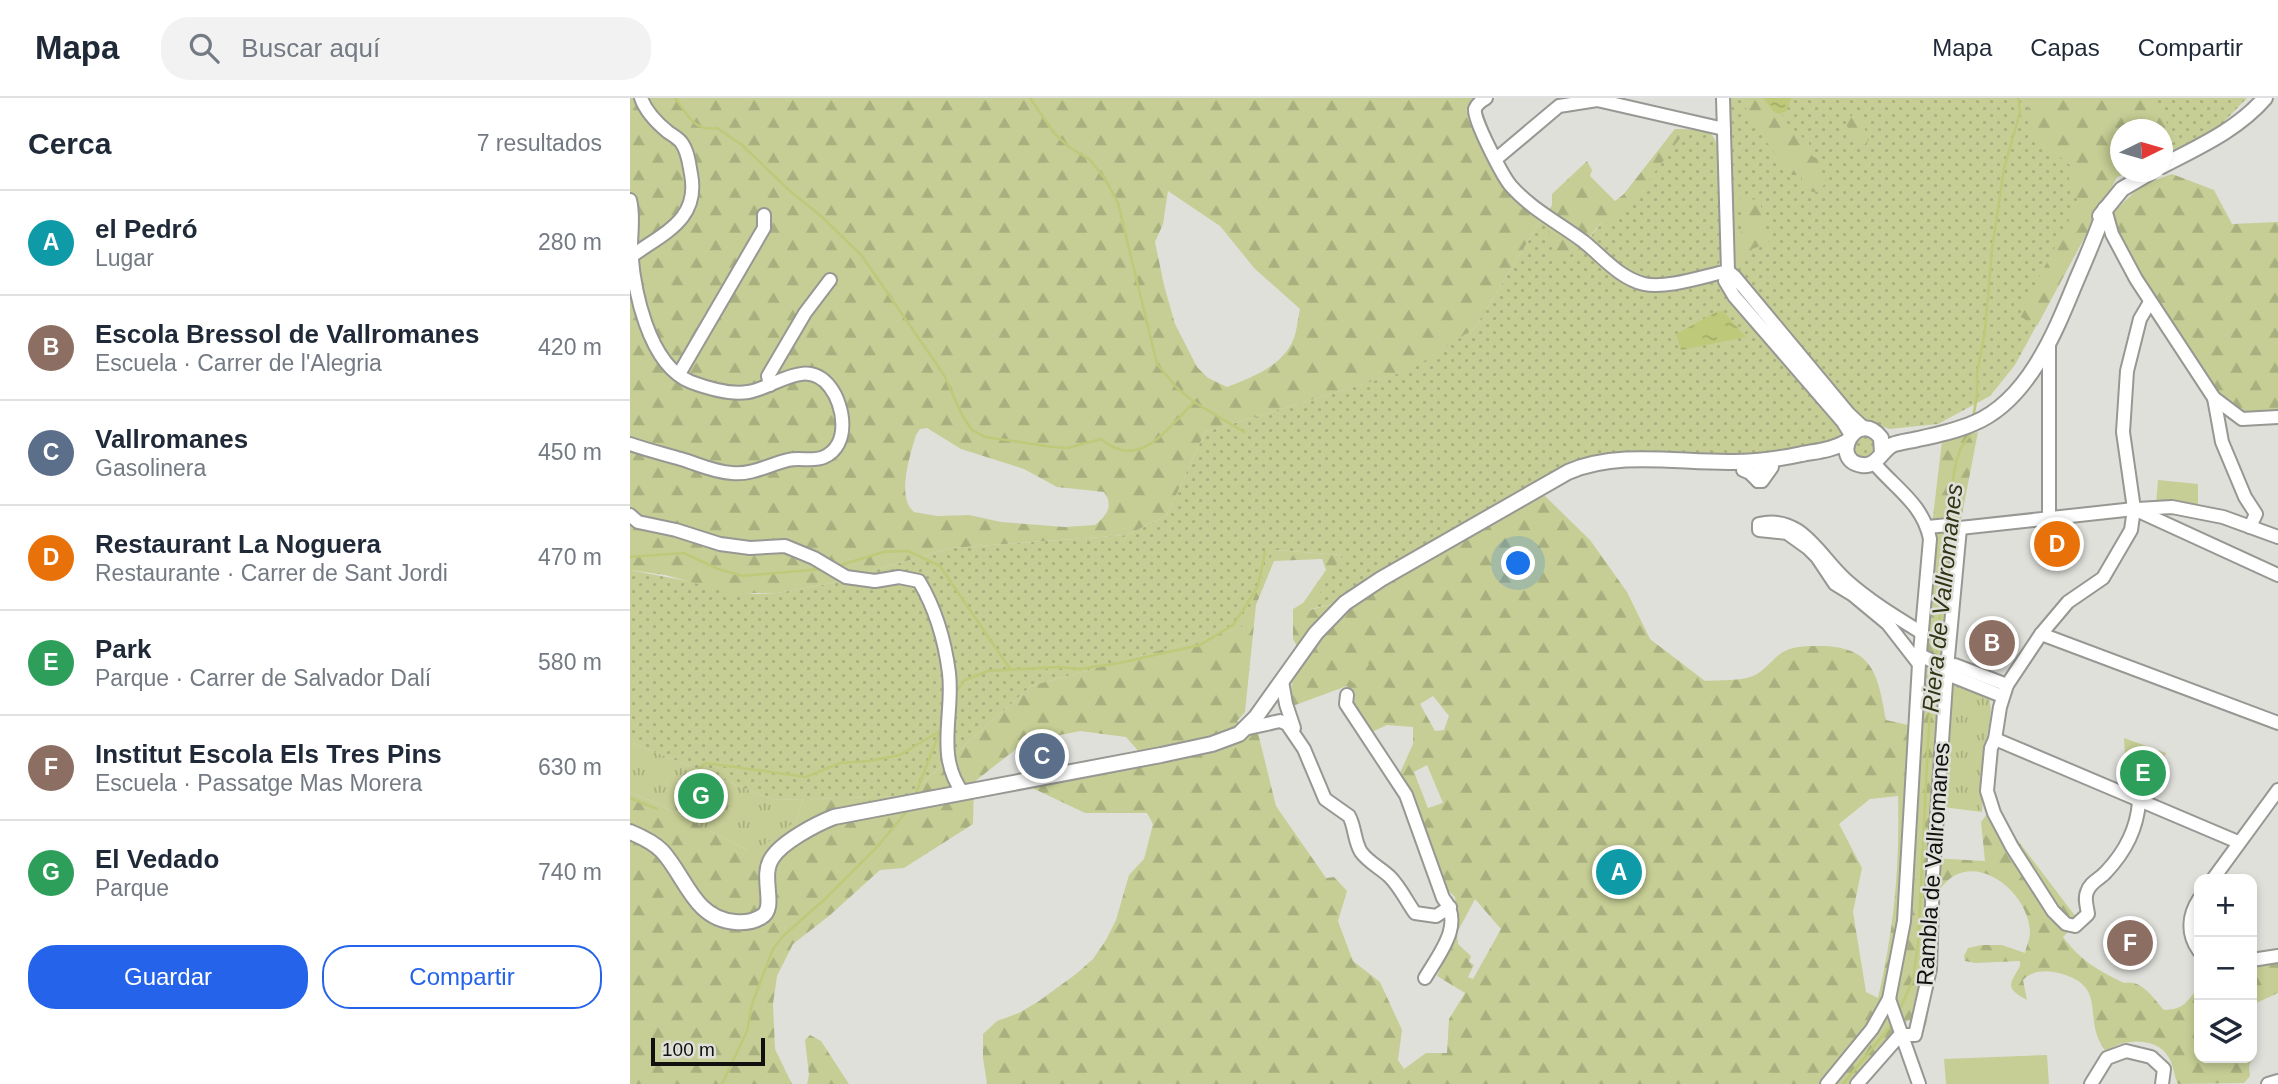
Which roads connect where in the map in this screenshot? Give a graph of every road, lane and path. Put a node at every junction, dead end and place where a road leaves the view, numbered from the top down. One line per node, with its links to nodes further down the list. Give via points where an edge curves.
1 (641, 98): 14 (street, via 651,116 681,142 694,186 689,209 680,220)
2 (1486, 98): 6 (street, via 1475,111)
3 (1723, 98): 5 (street)
4 (2265, 98): 7 (main road, via 2224,134)
5 (1724, 129): 6 (street, via 1597,100 1559,106); 15 (street)
6 (1496, 159): 15 (street, via 1509,184 1532,205 1630,279 1662,285)
7 (2173, 160)
8 (2134, 182): 10 (main road)
9 (630, 200): 14 (street)
10 (2105, 209): 12 (main road); 13 (street); 18 (main road)
11 (764, 215): 19 (street, via 764,228)
12 (2092, 244): 13 (street, via 2099,240); 18 (main road, via 2056,328)
13 (2118, 245): 17 (street)
14 (632, 256): 19 (street, via 640,311 653,340)
15 (1728, 271): 24 (street, via 1849,414)
16 (830, 280): 20 (street, via 768,376)
17 (2150, 302): 21 (street); 30 (street, via 2140,319 2127,371 2123,432)
18 (2043, 344): 23 (main road, via 2012,396 1992,414); 32 (street)
19 (678, 374): 20 (street, via 739,393)
20 (770, 385): 25 (street, via 790,375 808,373 830,387 841,408 842,426 837,445 828,455 735,474)
21 (2214, 398): 22 (street, via 2242,419); 34 (street, via 2222,442 2256,514)
22 (2278, 417)
23 (1958, 425): 24 (main road, via 1900,435); 26 (main road, via 1895,444)
24 (1860, 435): 26 (main road, via 1883,443); 27 (main road, via 1847,453); 29 (main road)
25 (630, 444)
26 (1878, 458): 27 (main road, via 1863,465); 33 (street)
27 (1850, 459): 29 (main road, via 1824,458)
28 (1629, 460): 29 (main road, via 1694,468); 29 (main road, via 1734,463); 45 (main road, via 1592,463 1568,471 1381,579 1329,619)
29 (1764, 469)
30 (2134, 509): 32 (street); 34 (street, via 2172,507); 37 (street); 40 (street, via 2131,530 2103,578 2068,602)
31 (630, 515): 55 (street, via 638,522 720,544 785,546 846,577 919,581 929,597 949,672 945,740 949,768)
32 (2049, 517): 35 (street)
33 (1928, 527): 35 (street); 38 (street, Rambla de Vallromanes)
34 (2250, 527): 36 (street)
35 (1960, 528): 44 (street, Rambla de Vallromanes)
36 (2278, 537)
37 (2278, 575)
38 (1923, 614): 39 (street); 41 (street, Rambla de Vallromanes)
39 (1908, 624): 41 (street); 42 (street, via 1847,581 1808,537 1779,522 1759,524 1759,530 1787,533 1808,548 1835,584 1879,615)
40 (2041, 634): 46 (street); 50 (street)
41 (1922, 637): 42 (street); 43 (street, Rambla de Vallromanes)
42 (1906, 646): 43 (street)
43 (1920, 660): 44 (street); 66 (street, Rambla de Vallromanes, via 1904,921)
44 (1947, 668): 46 (street, via 1952,676); 67 (street, Rambla de Vallromanes, via 1930,969 1915,1035)
45 (1282, 681): 48 (street); 49 (main road)
46 (2004, 691): 53 (street)
47 (1347, 695): 61 (street, via 1346,704 1406,795)
48 (1285, 699): 49 (street, via 1282,708); 52 (street)
49 (1269, 709): 51 (main road); 52 (street)
50 (2278, 723)
51 (1244, 729): 52 (street, via 1280,721); 55 (main road, via 1200,747)
52 (1292, 729): 61 (street, via 1325,799 1349,816 1362,852 1391,878 1415,913 1436,916)
53 (1995, 739): 56 (street); 56 (street, via 1987,791 1994,813 2053,911 2066,924 2075,926 2088,914 2087,892 2123,851)
54 (2278, 790): 58 (street)
55 (963, 793): 57 (main road, via 823,821 772,858 766,877 769,907 765,915 749,922 728,922 709,914 696,904 662,852)
56 (2139, 802): 58 (street)
57 (630, 832)
58 (2238, 842): 59 (street)
59 (2216, 874)
60 (2194, 906): 62 (street, via 2190,919)
61 (1450, 907): 65 (street, via 1448,939)
62 (2194, 936)
63 (2278, 956): 64 (street)
64 (2257, 959)
65 (1425, 978)
66 (1889, 999): 67 (street); 69 (street, Rambla de Vallromanes, via 1872,1029)
67 (1900, 1035): 70 (street, Rambla de Vallromanes); 71 (street)
68 (2278, 1081): 74 (street)
69 (1827, 1084)
70 (1857, 1084)
71 (1919, 1084)
72 (2091, 1084): 73 (street, via 2107,1058 2126,1051 2151,1057 2164,1069)
73 (2162, 1084)
74 (2268, 1084)

